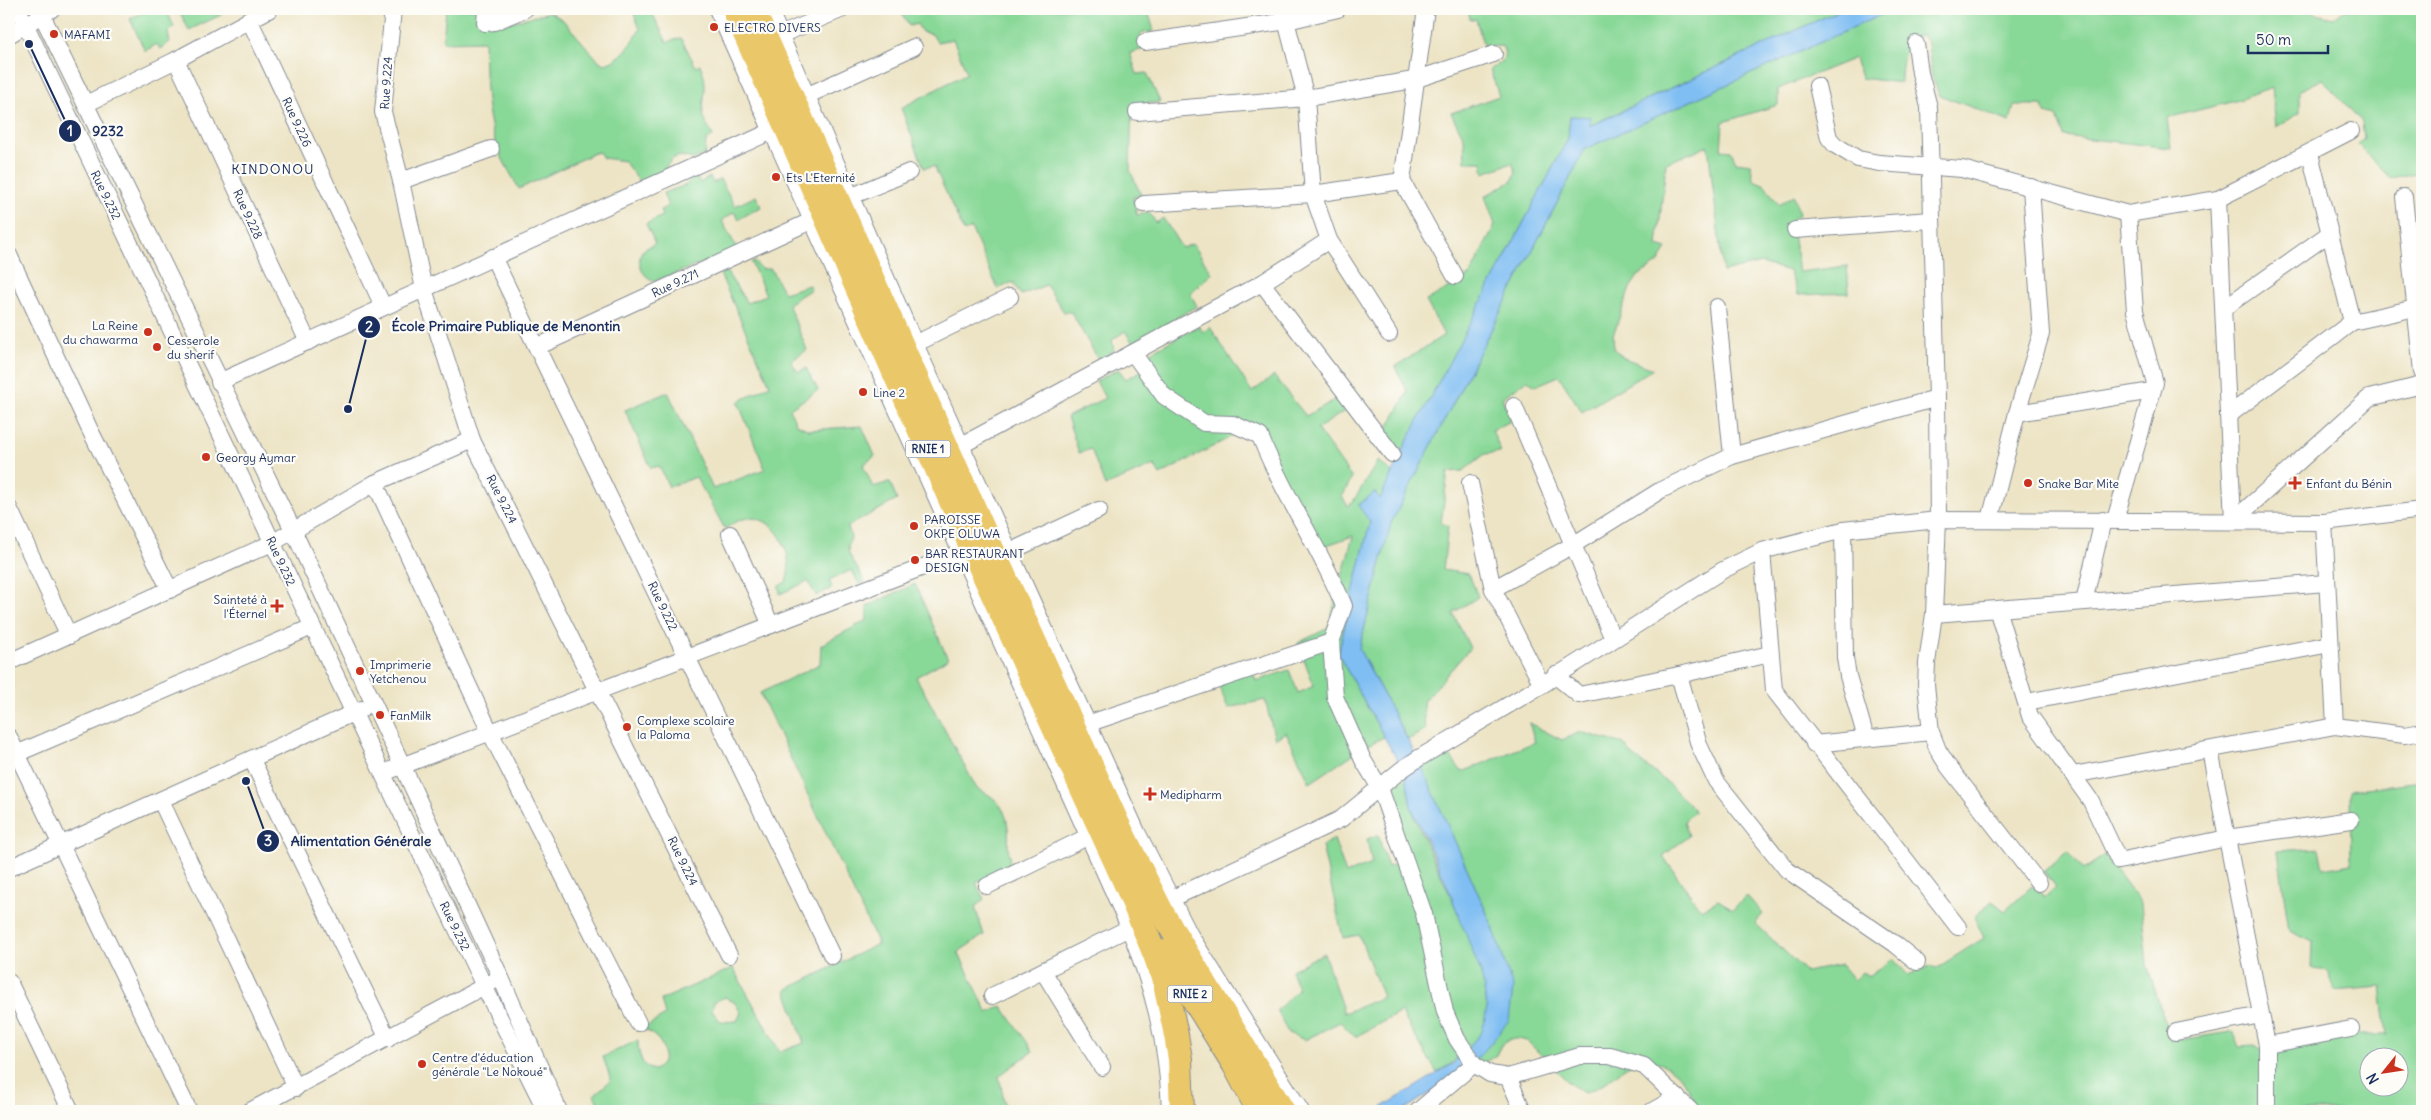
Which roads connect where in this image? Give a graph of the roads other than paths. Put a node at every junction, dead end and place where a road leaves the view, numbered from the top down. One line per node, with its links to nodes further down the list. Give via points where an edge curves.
1 (18, 9): 16 (street, Rue 9.232)
2 (270, 9): 15 (street)
3 (392, 9): 36 (street, Rue 9.224, via 383,112)
4 (486, 9): 5 (street, via 485,23)
5 (525, 9)
6 (717, 9): 30 (street)
7 (734, 9): 142 (highway, RNIE 1, via 972,549)
8 (754, 9): 163 (highway, RNIE 1, via 989,542 1117,822 1164,916)
9 (768, 9): 18 (street)
10 (843, 9): 18 (street)
11 (1338, 9): 14 (street)
12 (1426, 9): 24 (street)
13 (44, 11): 16 (street); 28 (street, Rue 9.232)
14 (1285, 15): 19 (street); 27 (street)
15 (249, 19): 23 (street); 57 (street, Rue 9.226)
16 (25, 25): 17 (street); 92 (street, Rue 9.232)
17 (9, 35)
18 (780, 35): 26 (street)
19 (1145, 42)
20 (1916, 44): 34 (street, via 1929,107)
21 (914, 47): 26 (street)
22 (1494, 54): 24 (street)
23 (176, 60): 28 (street); 63 (street, Rue 9.228)
24 (1414, 80): 27 (street); 37 (street)
25 (1817, 86): 34 (street, via 1826,130 1835,145 1866,162)
26 (806, 96): 40 (street)
27 (1306, 98): 29 (street); 39 (street)
28 (86, 104): 68 (street, Rue 9.232)
29 (1137, 112)
30 (772, 131): 45 (street); 51 (street)
31 (2351, 131): 33 (street)
32 (491, 149): 36 (street)
33 (2310, 154): 42 (street); 48 (street)
34 (1931, 167): 38 (street, via 1962,170); 46 (street)
35 (909, 172): 40 (street)
36 (401, 181): 55 (street, Rue 9.224)
37 (1402, 181): 39 (street); 52 (street)
38 (2031, 187): 44 (street); 73 (street, via 2041,334)
39 (1313, 194): 43 (street); 49 (street)
40 (850, 197): 64 (street)
41 (2404, 197): 60 (street)
42 (2218, 199): 44 (street); 59 (street)
43 (1144, 204)
44 (2128, 214): 70 (street, via 2135,311 2155,383)
45 (813, 220): 65 (street, Rue 9.271); 96 (street)
46 (1931, 220): 47 (street); 71 (street)
47 (1796, 230)
48 (2330, 233): 59 (street); 61 (street)
49 (1329, 240): 54 (street); 62 (street)
50 (9, 255): 53 (street)
51 (493, 257): 55 (street); 65 (street, Rue 9.222)
52 (1455, 276)
53 (15, 283): 99 (street)
54 (1262, 283): 66 (street); 77 (street)
55 (424, 289): 57 (street); 75 (street, Rue 9.224)
56 (1010, 297): 64 (street)
57 (383, 306): 63 (street)
58 (1717, 307): 78 (street)
59 (2224, 308): 74 (street)
60 (2416, 308): 61 (street); 67 (street)
61 (2352, 322): 74 (street)
62 (1389, 334)
63 (308, 342): 68 (street)
64 (915, 344): 76 (street)
65 (537, 346): 110 (street, Rue 9.222)
66 (1132, 353): 76 (street); 107 (street, via 1164,396 1204,423 1233,424 1260,436 1274,471 1332,576 1344,606)
67 (2422, 372)
68 (219, 382): 89 (street, Rue 9.232)
69 (2422, 385): 87 (street, via 2369,398)
70 (2152, 391): 73 (street); 86 (street)
71 (1937, 398): 78 (street); 84 (street)
72 (1514, 406): 93 (street)
73 (2017, 413): 85 (street)
74 (2229, 415): 87 (street)
75 (472, 440): 79 (street); 114 (street, Rue 9.224)
76 (962, 445): 95 (street)
77 (1392, 454)
78 (1732, 456): 93 (street, via 1661,490)
79 (375, 483): 89 (street); 120 (street)
80 (1470, 483): 98 (street)
81 (9, 508): 105 (street)
82 (1098, 510): 95 (street)
83 (2422, 510): 88 (street)
84 (1938, 520): 85 (street); 90 (street); 102 (street)
85 (1990, 520): 86 (street)
86 (2109, 520): 87 (street); 100 (street)
87 (2233, 521): 88 (street)
88 (2324, 522): 97 (street)
89 (293, 530): 92 (street); 116 (street, Rue 9.232)
90 (1843, 530): 94 (street); 124 (street, via 1845,658)
91 (730, 534): 103 (street)
92 (272, 543): 99 (street); 104 (street, Rue 9.232)
93 (1573, 545): 98 (street); 106 (street)
94 (1762, 550): 106 (street, via 1723,570); 109 (street)
95 (1009, 552): 118 (street)
96 (960, 553): 103 (street); 135 (street)
97 (2326, 583): 100 (street); 108 (street)
98 (1493, 589): 113 (street)
99 (170, 590): 105 (street)
100 (2084, 602): 101 (street)
101 (1997, 609): 102 (street); 115 (street)
102 (1934, 614): 121 (street, via 1927,664)
103 (771, 625): 110 (street)
104 (312, 627): 117 (street, Rue 9.232); 127 (street)
105 (69, 636): 111 (street)
106 (1614, 639): 113 (street)
107 (1331, 642): 118 (street); 132 (street, via 1335,697 1363,760)
108 (2330, 644): 115 (street); 119 (street)
109 (1770, 654): 112 (street); 125 (street, via 1774,690)
110 (687, 657): 114 (street); 147 (street, Rue 9.222)
111 (9, 662)
112 (1678, 676): 113 (street, via 1579,695); 148 (street, via 1699,745 1716,781 1781,863 1801,881)
113 (1549, 680): 132 (street, via 1419,758)
114 (599, 691): 120 (street); 146 (street, Rue 9.224)
115 (2027, 702): 131 (street, via 2030,716 2039,731)
116 (374, 704): 117 (street); 129 (street, Rue 9.232)
117 (354, 713): 128 (street); 130 (street, Rue 9.232)
118 (1087, 724): 143 (street, via 1137,832)
119 (2334, 726): 122 (street, via 2405,735); 126 (street)
120 (490, 732): 129 (street); 155 (street)
121 (1931, 732): 124 (street); 140 (street, via 1948,766)
122 (2422, 732)
123 (9, 737): 127 (street)
124 (1866, 738): 125 (street)
125 (1814, 744): 144 (street)
126 (2210, 750): 131 (street); 136 (street)
127 (13, 755): 137 (street)
128 (252, 760): 133 (street); 158 (street)
129 (401, 766): 130 (street); 150 (street, Rue 9.232)
130 (382, 774): 152 (street, Rue 9.232)
131 (2073, 775): 136 (street, via 2091,801 2119,861)
132 (1380, 788): 143 (street, via 1341,819); 160 (street, via 1424,914 1445,1012 1457,1039)
133 (161, 802): 137 (street); 164 (street)
134 (2351, 820): 136 (street)
135 (1089, 836): 138 (street); 141 (street)
136 (2227, 838): 154 (street)
137 (62, 844): 139 (street); 167 (street)
138 (1099, 858): 142 (highway); 145 (street)
139 (9, 868)
140 (2039, 883)
141 (987, 886)
142 (1127, 887): 172 (highway, RNIE 1, via 1167,991 1180,1059); 173 (highway, RNIE 2 / RNIE 2)
143 (1173, 898): 176 (street, via 1174,907 1190,935)
144 (1958, 927)
145 (1129, 928): 149 (street); 171 (street, via 1160,1016 1166,1049)
146 (729, 955)
147 (832, 956)
148 (1917, 962)
149 (1043, 971): 153 (street); 161 (street)
150 (500, 978): 152 (street); 170 (street, Rue 9.232)
151 (9, 982): 166 (street)
152 (484, 986): 158 (street); 169 (street, Rue 9.232)
153 (992, 996)
154 (2261, 1015): 157 (street); 159 (street)
155 (638, 1023)
156 (2351, 1029): 159 (street)
157 (2176, 1032)
158 (388, 1040): 164 (street)
159 (2267, 1045): 181 (street)
160 (1474, 1064): 162 (street, via 1490,1074); 177 (street)
161 (1102, 1067)
162 (1508, 1077): 165 (street, via 1580,1056 1610,1056 1644,1066); 178 (street)
163 (1267, 1087): 174 (highway); 175 (highway, RNIE 1)
164 (296, 1088): 168 (street)
165 (1677, 1097): 179 (street); 180 (street)
166 (70, 1111)
167 (189, 1111)
168 (250, 1111)
169 (546, 1111)
170 (559, 1111)
171 (1170, 1111)
172 (1182, 1111)
173 (1259, 1111)
174 (1277, 1111)
175 (1282, 1111)
176 (1301, 1111)
177 (1418, 1111)
178 (1523, 1111)
179 (1652, 1111)
180 (1692, 1111)
181 (2267, 1111)

